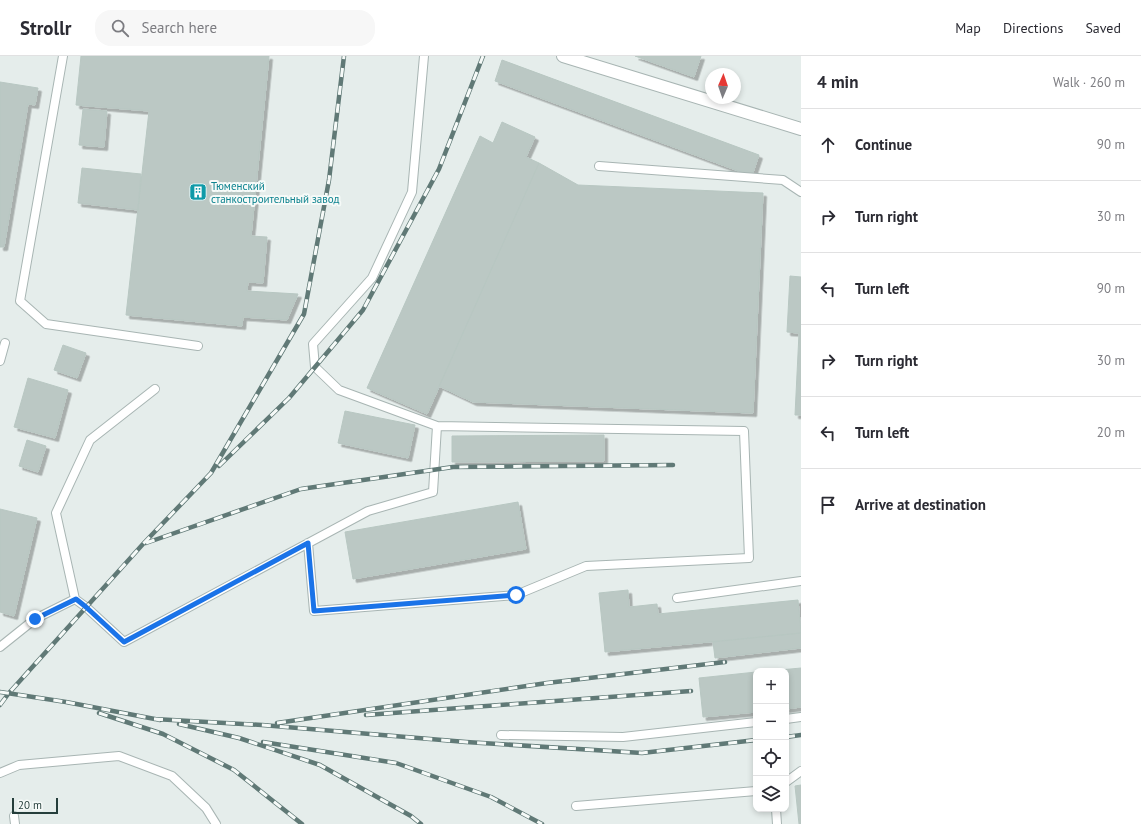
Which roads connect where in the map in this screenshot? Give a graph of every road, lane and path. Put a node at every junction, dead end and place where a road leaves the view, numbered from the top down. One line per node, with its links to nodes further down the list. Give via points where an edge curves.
1 (63, 56): 8 (lane, via 20,301 46,324)
2 (424, 56): 11 (lane, via 412,192 372,278 313,344 315,367 339,390)
3 (563, 56): 4 (street)
4 (801, 128)
5 (599, 166): 6 (lane, via 783,180)
6 (801, 192)
7 (5, 343): 9 (lane)
8 (198, 346)
9 (0, 361)
10 (155, 390): 15 (lane, via 90,440 56,513)
11 (437, 426): 12 (lane, via 433,492 368,511); 12 (lane, via 744,431 749,558 586,566 516,595 314,611)
12 (308, 543): 15 (lane, via 124,642)
13 (801, 581): 14 (lane)
14 (677, 598)
15 (76, 599): 16 (lane, via 35,619)
16 (0, 647)
17 (801, 717): 18 (lane)
18 (789, 719)
19 (753, 722): 20 (lane, via 623,736)
20 (501, 735)
21 (801, 771): 23 (lane)
22 (0, 773): 27 (lane, via 19,765 119,756 172,776 206,808)
23 (789, 780)
24 (753, 792): 25 (lane)
25 (576, 806)
26 (776, 812): 28 (lane)
27 (216, 824)
28 (777, 824)

